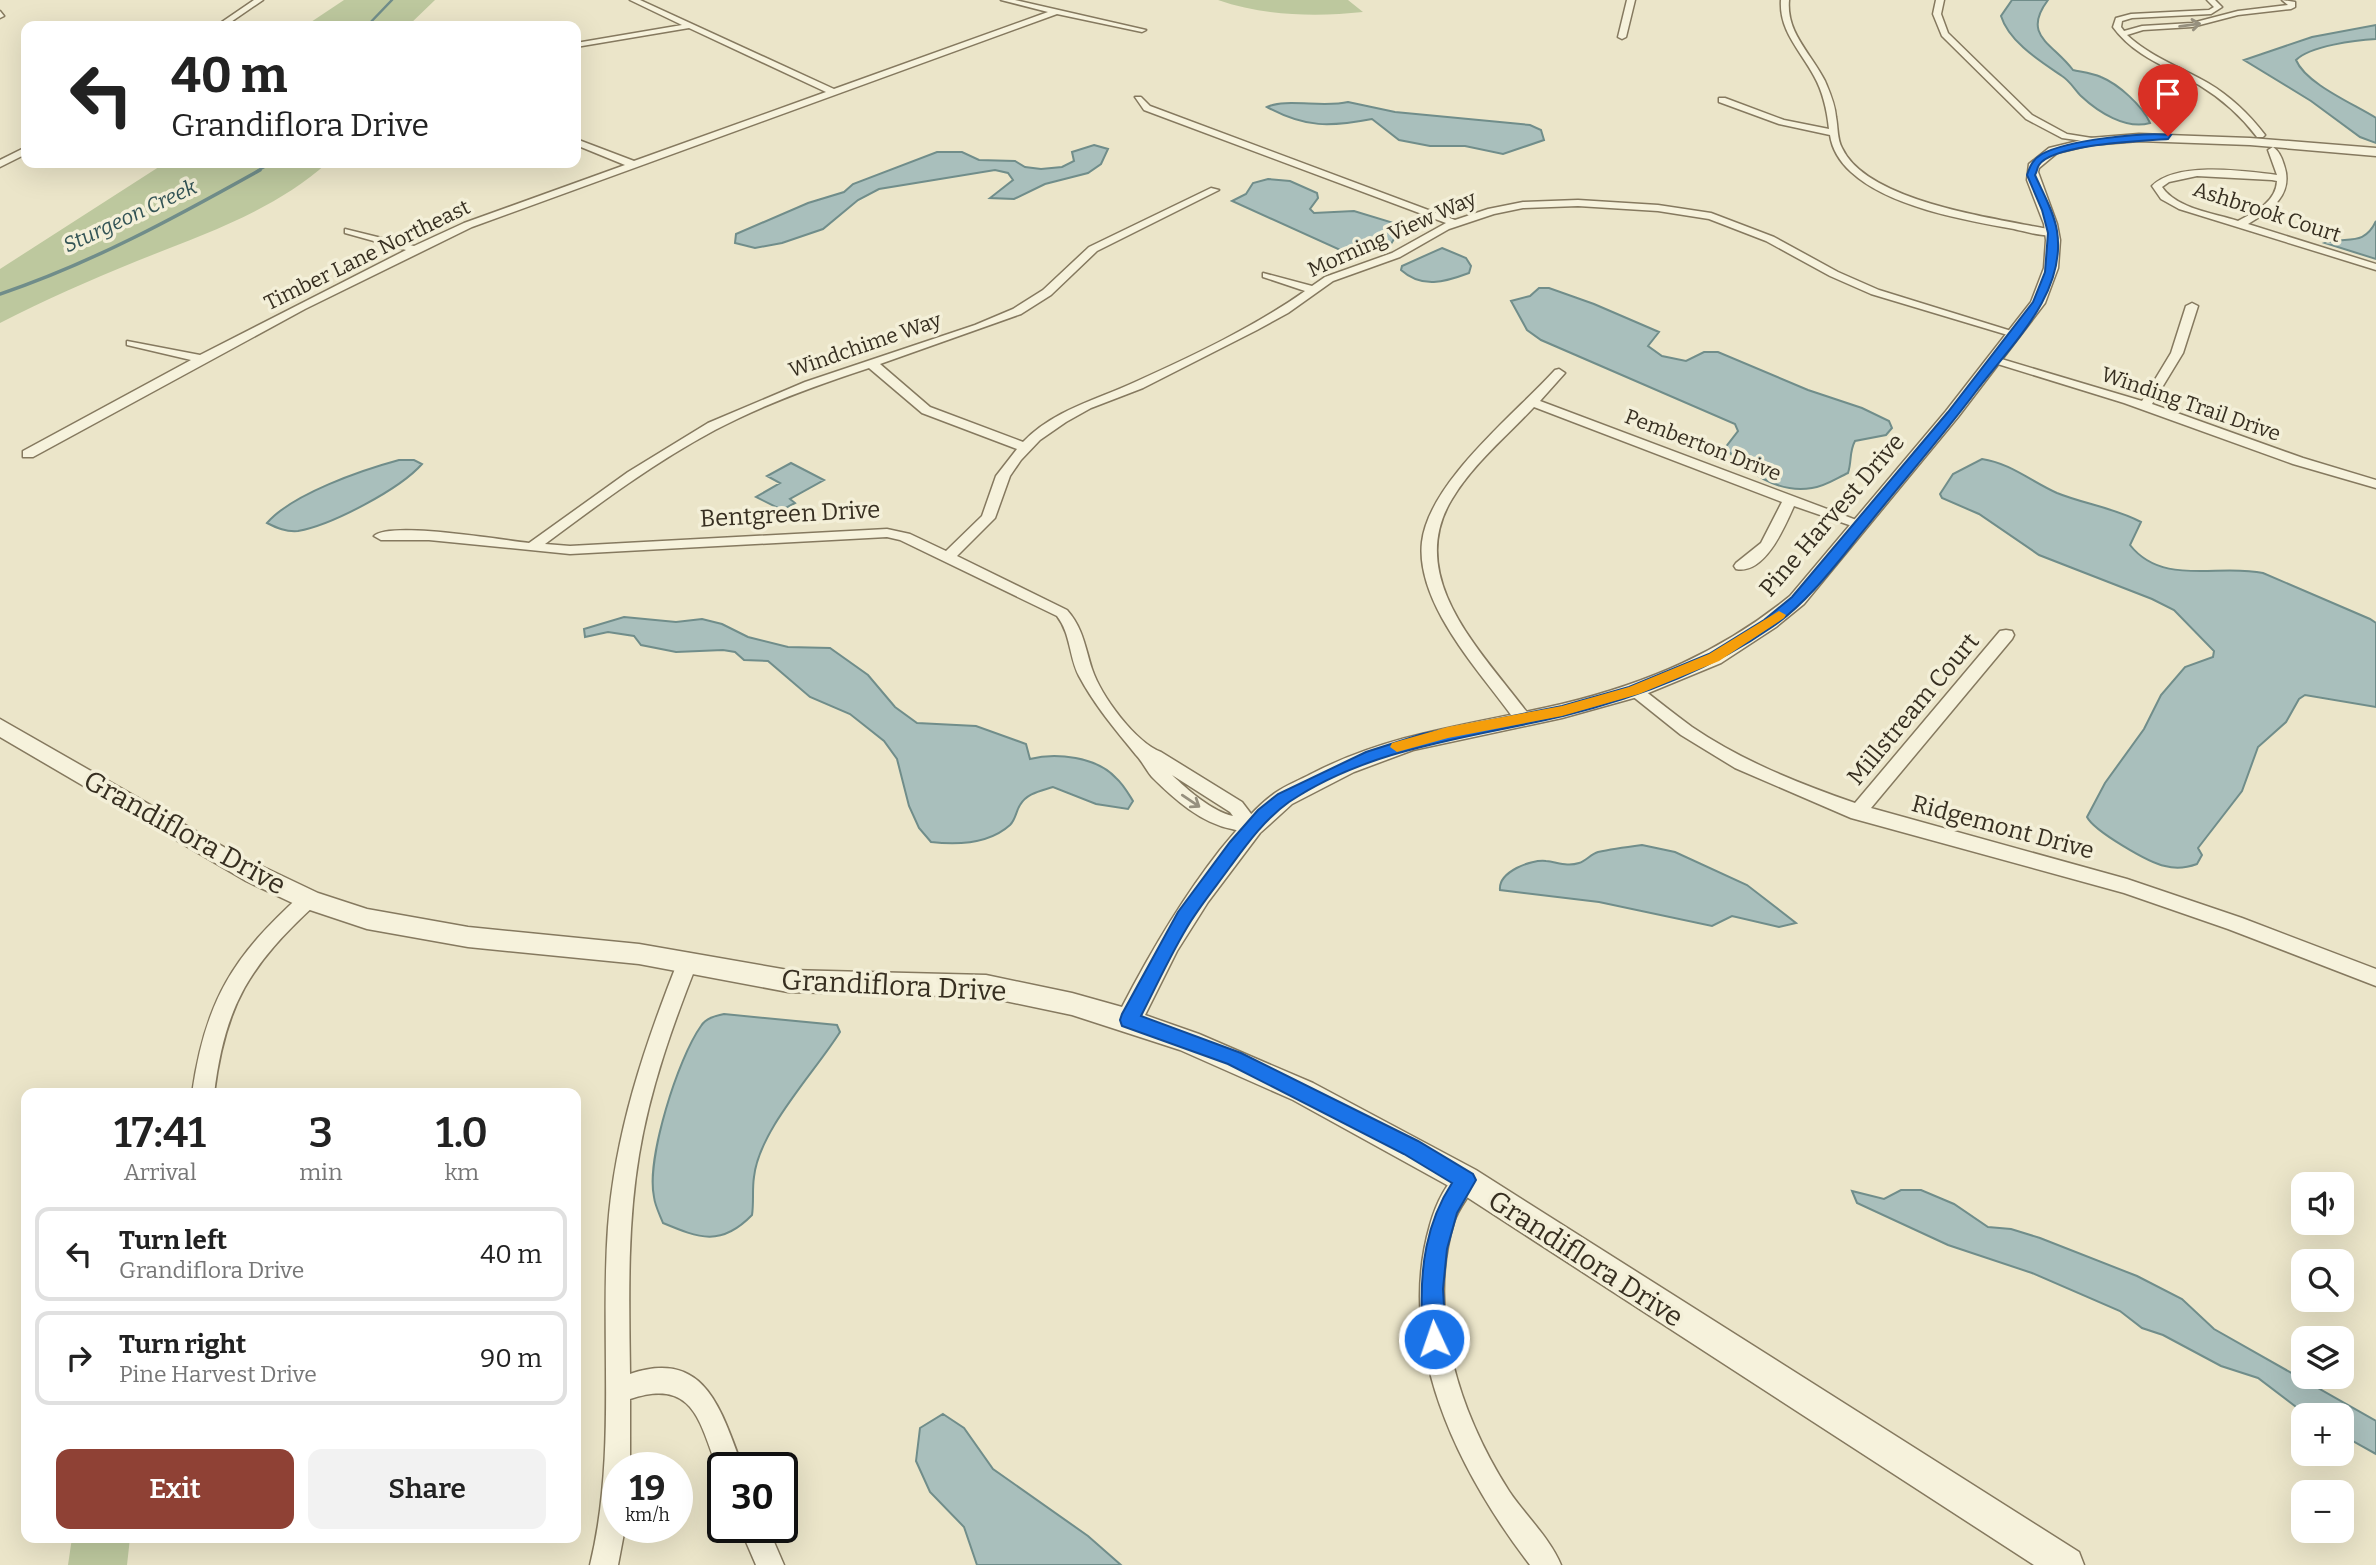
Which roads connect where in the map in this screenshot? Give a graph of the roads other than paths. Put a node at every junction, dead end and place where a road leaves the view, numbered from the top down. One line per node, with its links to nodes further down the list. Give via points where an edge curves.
1 (259, 0): 10 (street)
2 (634, 0): 11 (street)
3 (1005, 0): 9 (street)
4 (1631, 0): 14 (street)
5 (1785, 0): 19 (street, via 1786,24 1826,92)
6 (1940, 0): 21 (street, via 1938,19 1949,39 2034,121)
7 (2211, 0): 13 (street, via 2217,7 2208,13 2122,18 2117,27)
8 (2286, 0): 13 (street, one-way to 8, via 2291,7)
9 (1054, 12): 12 (street); 16 (street, Timber Lane Northeast)
10 (228, 21)
11 (690, 26): 15 (street); 16 (street)
12 (1142, 30)
13 (2123, 34): 20 (street, via 2136,48 2241,111)
14 (1622, 37)
15 (581, 44)
16 (831, 91): 27 (street, Timber Lane Northeast)
17 (1138, 99): 30 (street, via 1160,113)
18 (1722, 100): 19 (street, via 1783,122)
19 (1834, 133): 33 (street, via 1837,149 1851,167 1891,191 1945,211)
20 (2255, 138): 21 (street, Pine Harvest Drive); 23 (street, Pine Harvest Drive)
21 (2068, 141): 33 (street, Pine Harvest Drive, via 2035,163 2031,172)
22 (581, 144): 27 (street)
23 (2278, 147): 24 (street, Pine Harvest Drive); 28 (street)
24 (2376, 152)
25 (21, 153): 26 (street)
26 (0, 164)
27 (632, 164): 34 (street, Timber Lane Northeast)
28 (2284, 179): 31 (street, via 2273,203); 31 (street, Ashbrook Court, via 2212,174 2158,183 2160,193 2175,204)
29 (1214, 190): 43 (street, Windchime Way, via 1093,249 1051,290 1018,312)
30 (1454, 223): 37 (street, Morning View Way, via 1396,256); 39 (street, Morning View Way, via 1500,209 1560,203 1699,214 1750,230 1875,292)
31 (2240, 224): 35 (street, Ashbrook Court)
32 (349, 231): 34 (street)
33 (2053, 233): 39 (street, Pine Harvest Drive, via 2047,284)
34 (414, 249): 41 (street, Timber Lane Northeast)
35 (2376, 267)
36 (1267, 275): 37 (street)
37 (1311, 289): 47 (street, Morning View Way, via 1253,328 1073,412)
38 (2192, 306): 46 (street, via 2177,353)
39 (2015, 334): 42 (street, Pine Harvest Drive)
40 (131, 343): 41 (street)
41 (202, 359): 48 (street, Timber Lane Northeast)
42 (1994, 361): 46 (street, Winding Trail Drive); 51 (street, Pine Harvest Drive)
43 (872, 363): 47 (street, via 926,410); 53 (street, Windchime Way, via 782,394 696,434 630,475)
44 (1559, 373): 45 (street)
45 (1532, 402): 50 (street, Pemberton Drive); 58 (street, via 1449,488 1436,513 1430,541 1434,579 1448,616)
46 (2145, 406): 49 (street, Winding Trail Drive)
47 (1024, 447): 54 (street, Morning View Way, via 1003,476 988,518)
48 (28, 454)
49 (2376, 484)
50 (1790, 500): 51 (street, Pemberton Drive); 55 (street, via 1768,548)
51 (1860, 524): 57 (street, Pine Harvest Drive, via 1811,584 1769,623 1714,658)
52 (382, 536): 53 (street, Bentgreen Drive, via 441,535)
53 (531, 548): 54 (street, Bentgreen Drive, via 597,549 887,533 905,537)
54 (946, 559): 61 (street, Bentgreen Drive, via 1069,619 1092,685 1118,725 1166,781 1220,820)
55 (1741, 566)
56 (2006, 635): 60 (street, Millstream Court)
57 (1634, 691): 58 (street, Pine Harvest Drive); 60 (street, Ridgemont Drive, via 1678,727 1737,764)
58 (1523, 719): 61 (street, Pine Harvest Drive, via 1427,738 1371,756 1284,798)
59 (0, 727): 62 (street, Grandiflora Drive, via 216,856)
60 (1857, 813): 64 (street, Ridgemont Drive, via 2105,880 2243,926)
61 (1252, 827): 65 (street, Pine Harvest Drive, via 1184,916)
62 (309, 899): 63 (street, Grandiflora Drive, via 366,919 436,933); 66 (street, via 274,930 236,978 216,1022)
63 (688, 961): 65 (street, Grandiflora Drive, via 811,983 906,981 1011,990); 68 (street, via 655,1048 628,1145 620,1227)
64 (2376, 978)
65 (1129, 1020): 67 (street, Grandiflora Drive, via 1235,1058 1411,1147)
66 (203, 1088)
67 (1465, 1180): 73 (street, via 1447,1209 1436,1249 1434,1339 1469,1447); 74 (street, Grandiflora Drive)
68 (617, 1391): 69 (street, via 657,1379 692,1388); 71 (street, via 614,1516)
69 (723, 1452)
70 (760, 1543): 72 (street)
71 (604, 1565)
72 (770, 1565)
73 (1547, 1565)
74 (2066, 1565)

